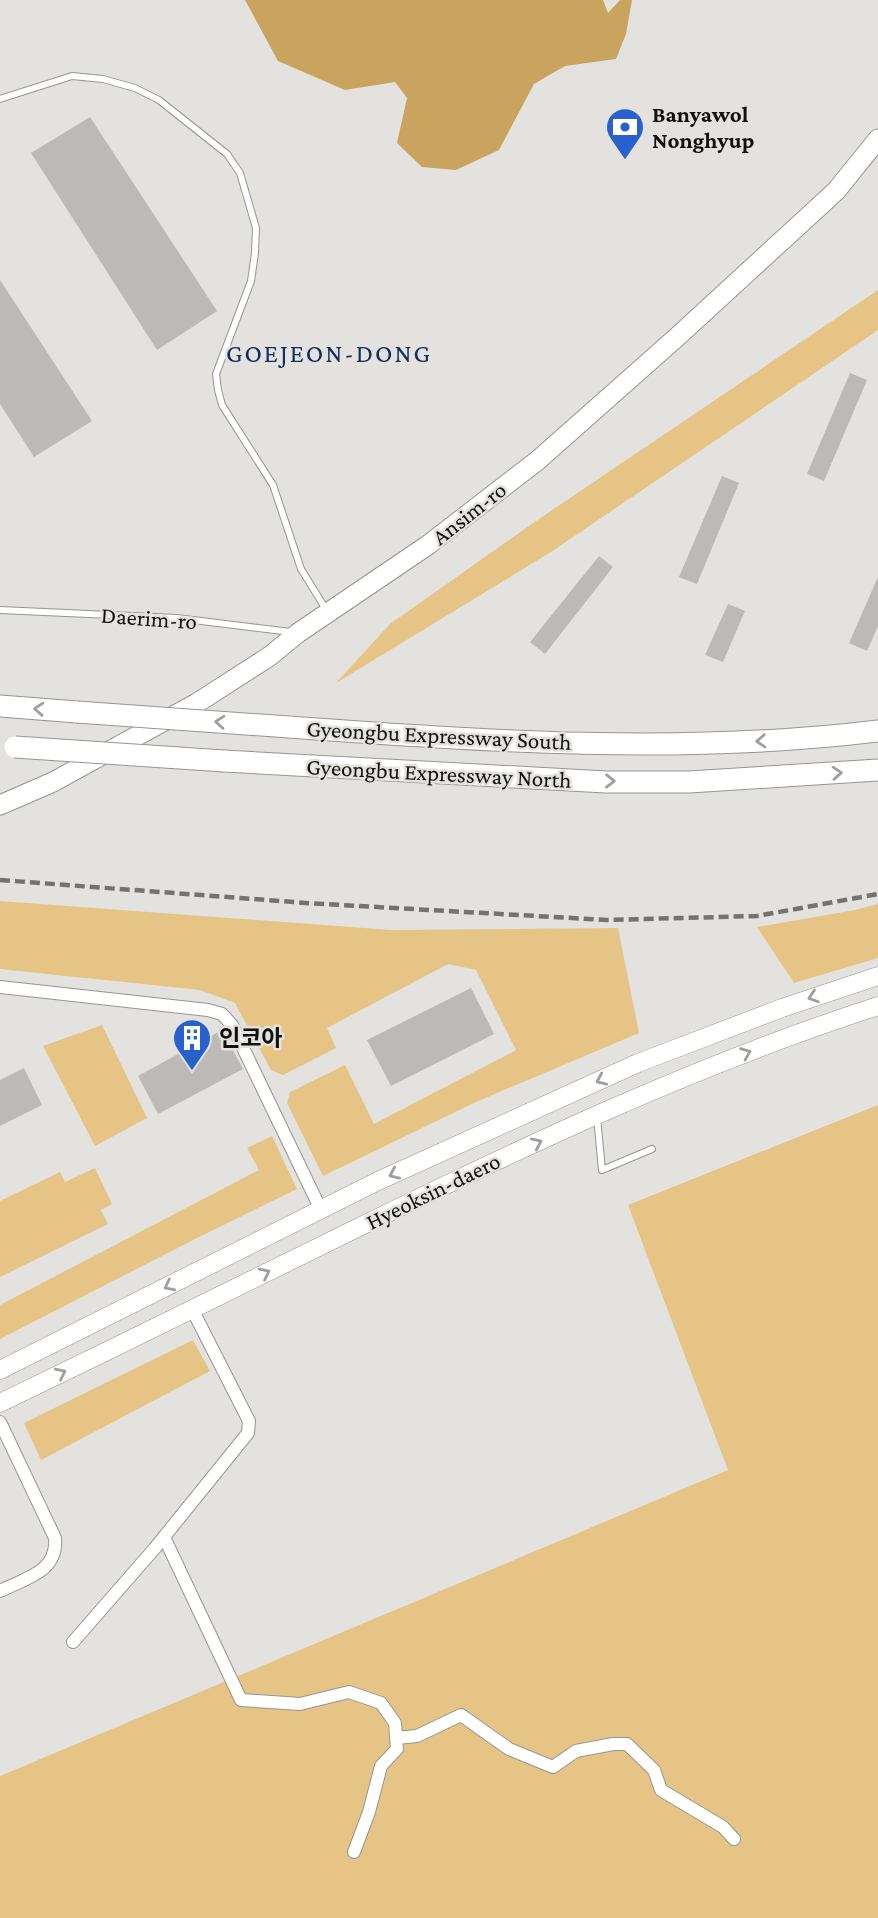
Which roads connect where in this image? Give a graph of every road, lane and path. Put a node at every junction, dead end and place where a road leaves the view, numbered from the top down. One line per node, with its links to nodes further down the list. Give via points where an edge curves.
1 (0, 99): 4 (lane, via 72,76 135,88 159,100 227,155 240,173 256,228 255,253 251,281 216,374 218,390 222,405 272,485 301,569)
2 (878, 139): 4 (main road, Ansim-ro, via 836,191 537,461)
3 (0, 610): 5 (lane, Daerim-ro, via 177,618)
4 (328, 613): 5 (main road, Ansim-ro)
5 (298, 633): 10 (main road, Ansim-ro, via 197,703 53,782)
6 (0, 706): 7 (highway, Gyeongbu Expressway South, one-way to 6, bridge, via 715,744 538,743)
7 (878, 731)
8 (7, 746): 9 (highway, Gyeongbu Expressway North, one-way to 9, bridge, via 606,782 689,782)
9 (878, 770)
10 (0, 805)
11 (878, 976): 16 (main road, one-way to 16, via 638,1063)
12 (0, 987): 16 (street, via 222,1014 232,1025)
13 (878, 1006): 14 (main road, Hyeoksin-daero, one-way to 13, via 803,1030)
14 (597, 1115): 15 (lane, via 602,1170); 17 (main road, Hyeoksin-daero, one-way to 14)
15 (652, 1149)
16 (321, 1210): 18 (main road, one-way to 18)
17 (192, 1309): 19 (main road, Hyeoksin-daero, one-way to 17); 21 (street, via 249,1421 248,1433)
18 (0, 1370)
19 (0, 1404)
20 (0, 1422): 22 (street, via 55,1538 56,1550 43,1570)
21 (164, 1537): 23 (street); 24 (street, via 241,1700 300,1704 348,1692 381,1703 395,1723)
22 (0, 1591)
23 (73, 1642)
24 (396, 1738): 25 (street, via 417,1736 461,1715 509,1749 553,1767 576,1751 627,1744 654,1770 662,1790 723,1827); 26 (street, via 397,1749 381,1766)
25 (734, 1839)
26 (354, 1852)

